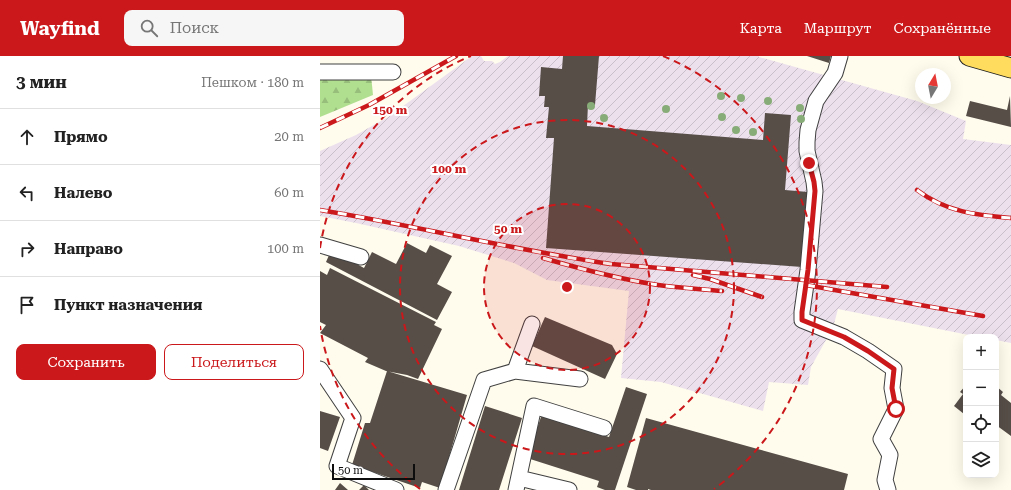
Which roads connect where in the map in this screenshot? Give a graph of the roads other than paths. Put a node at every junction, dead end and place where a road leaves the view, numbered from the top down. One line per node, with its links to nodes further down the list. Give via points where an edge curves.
1 (840, 56): 17 (street, via 835,73 816,101 807,142 815,191 802,320 844,337 894,369 892,388 896,409 881,439 890,455 885,480)
2 (969, 56): 3 (main road)
3 (1011, 68)
4 (320, 72): 5 (street)
5 (393, 72)
6 (320, 246): 7 (street)
7 (361, 257)
8 (532, 324): 10 (street)
9 (320, 369): 14 (street, via 353,418 337,466)
10 (515, 371): 11 (street); 15 (street, via 484,380)
11 (580, 379)
12 (604, 428): 13 (street, via 534,406)
13 (518, 484): 16 (street)
14 (396, 490)
15 (446, 490)
16 (568, 490)
17 (888, 490)

